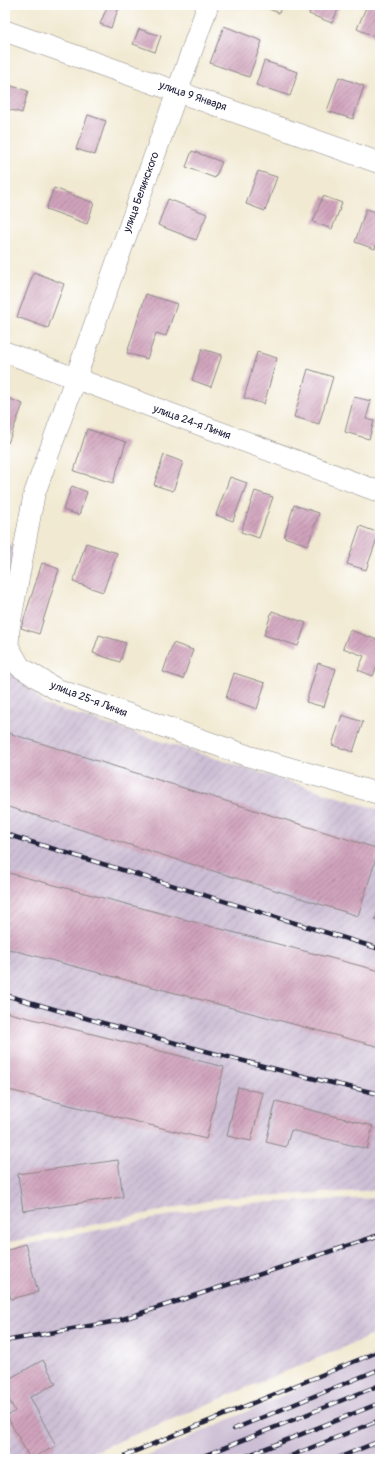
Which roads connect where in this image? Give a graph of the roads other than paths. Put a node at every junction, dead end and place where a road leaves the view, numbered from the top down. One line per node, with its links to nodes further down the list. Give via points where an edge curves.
1 (208, 5): 3 (street, улица Белинского)
2 (5, 31): 3 (street, улица 9 Января)
3 (178, 90): 4 (street, улица 9 Января); 6 (street, улица Белинского)
4 (380, 163)
5 (5, 352): 6 (street, улица 24-я Линия)
6 (75, 378): 7 (street, улица 24-я Линия); 8 (street, улица 25-я Линия, via 34,495 9,629 8,646 20,667 56,689 248,756)
7 (380, 492)
8 (380, 794)

